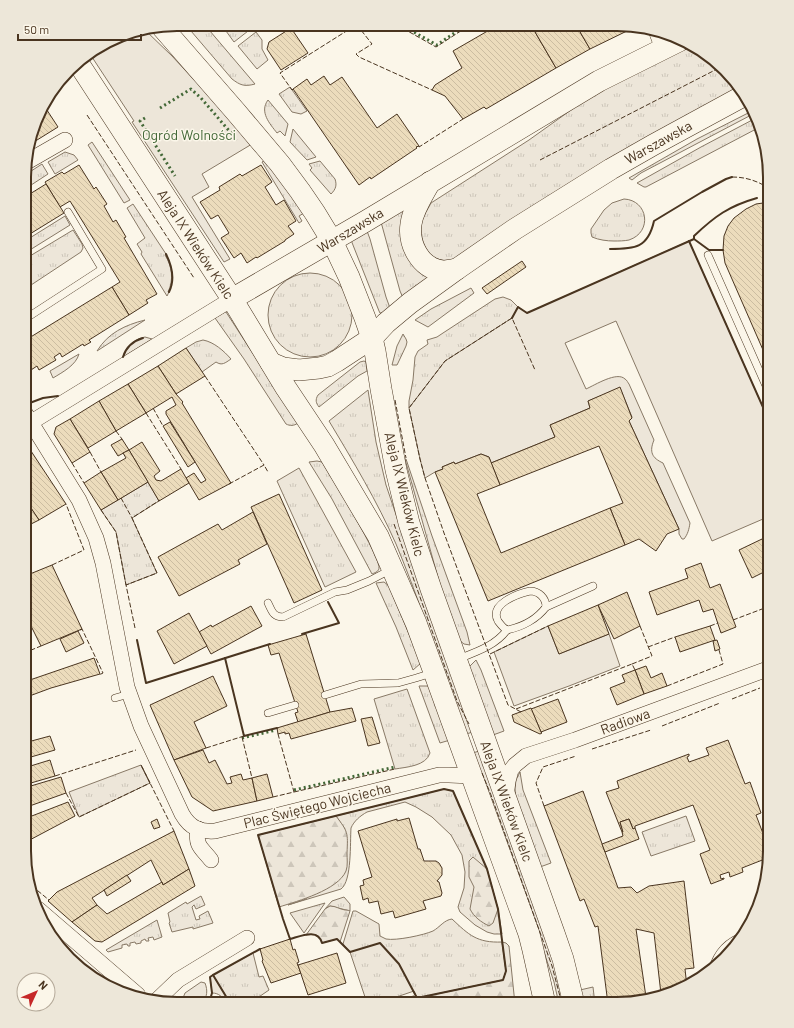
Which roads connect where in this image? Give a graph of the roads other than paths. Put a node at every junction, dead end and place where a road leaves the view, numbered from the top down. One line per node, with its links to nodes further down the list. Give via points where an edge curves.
1 (166, 31): 9 (main road, Aleja IX Wieków Kielc, via 280,164)
2 (667, 41): 7 (main road, Warszawska)
3 (81, 67): 12 (main road, Aleja IX Wieków Kielc)
4 (739, 98): 11 (main road, Warszawska, via 611,169 515,229)
5 (65, 140): 6 (street)
6 (32, 160)
7 (431, 182): 9 (main road, Warszawska); 11 (main road, via 413,217 412,242 418,256 429,266 441,271)
8 (68, 212): 13 (lane, via 102,268)
9 (332, 241): 12 (main road, Warszawska); 14 (main road, Aleja IX Wieków Kielc)
10 (708, 255): 16 (lane)
11 (457, 270): 14 (main road, Warszawska, via 397,314)
12 (232, 299): 15 (main road, Aleja IX Wieków Kielc); 17 (street, Warszawska)
13 (31, 315)
14 (372, 338): 15 (main road, Warszawska, via 337,362 320,368 292,369); 24 (main road, Aleja IX Wieków Kielc, via 403,501)
15 (271, 363): 19 (main road, Aleja IX Wieków Kielc, via 361,506)
16 (763, 378)
17 (31, 418)
18 (31, 426): 32 (street, via 79,500 96,538 122,667 122,696 141,726 182,814)
19 (392, 568): 21 (lane, via 369,581 335,592 283,617 273,613); 26 (main road, Aleja IX Wieków Kielc)
20 (593, 586): 22 (lane)
21 (268, 603)
22 (546, 607): 23 (lane, via 529,622); 23 (lane, via 541,595 533,591 506,601 498,607 496,618)
23 (507, 630): 24 (lane, via 487,647)
24 (456, 660): 31 (main road, Aleja IX Wieków Kielc)
25 (763, 671): 31 (street, Radiowa, via 526,756 511,770)
26 (434, 672): 27 (lane, via 398,683 361,684); 30 (main road, Aleja IX Wieków Kielc)
27 (325, 695)
28 (295, 704): 29 (lane)
29 (268, 713)
30 (472, 776): 32 (street, Plac Świętego Wojciecha, via 439,775 215,831); 40 (main road, Aleja IX Wieków Kielc, via 529,934)
31 (506, 798): 41 (main road, Aleja IX Wieków Kielc, via 563,959)
32 (198, 829): 33 (street, via 199,845)
33 (210, 860)
34 (47, 917): 38 (street)
35 (247, 938): 39 (street, via 178,980)
36 (730, 944): 37 (lane)
37 (718, 956)
38 (130, 989)
39 (161, 996)
40 (543, 997)
41 (572, 997)

